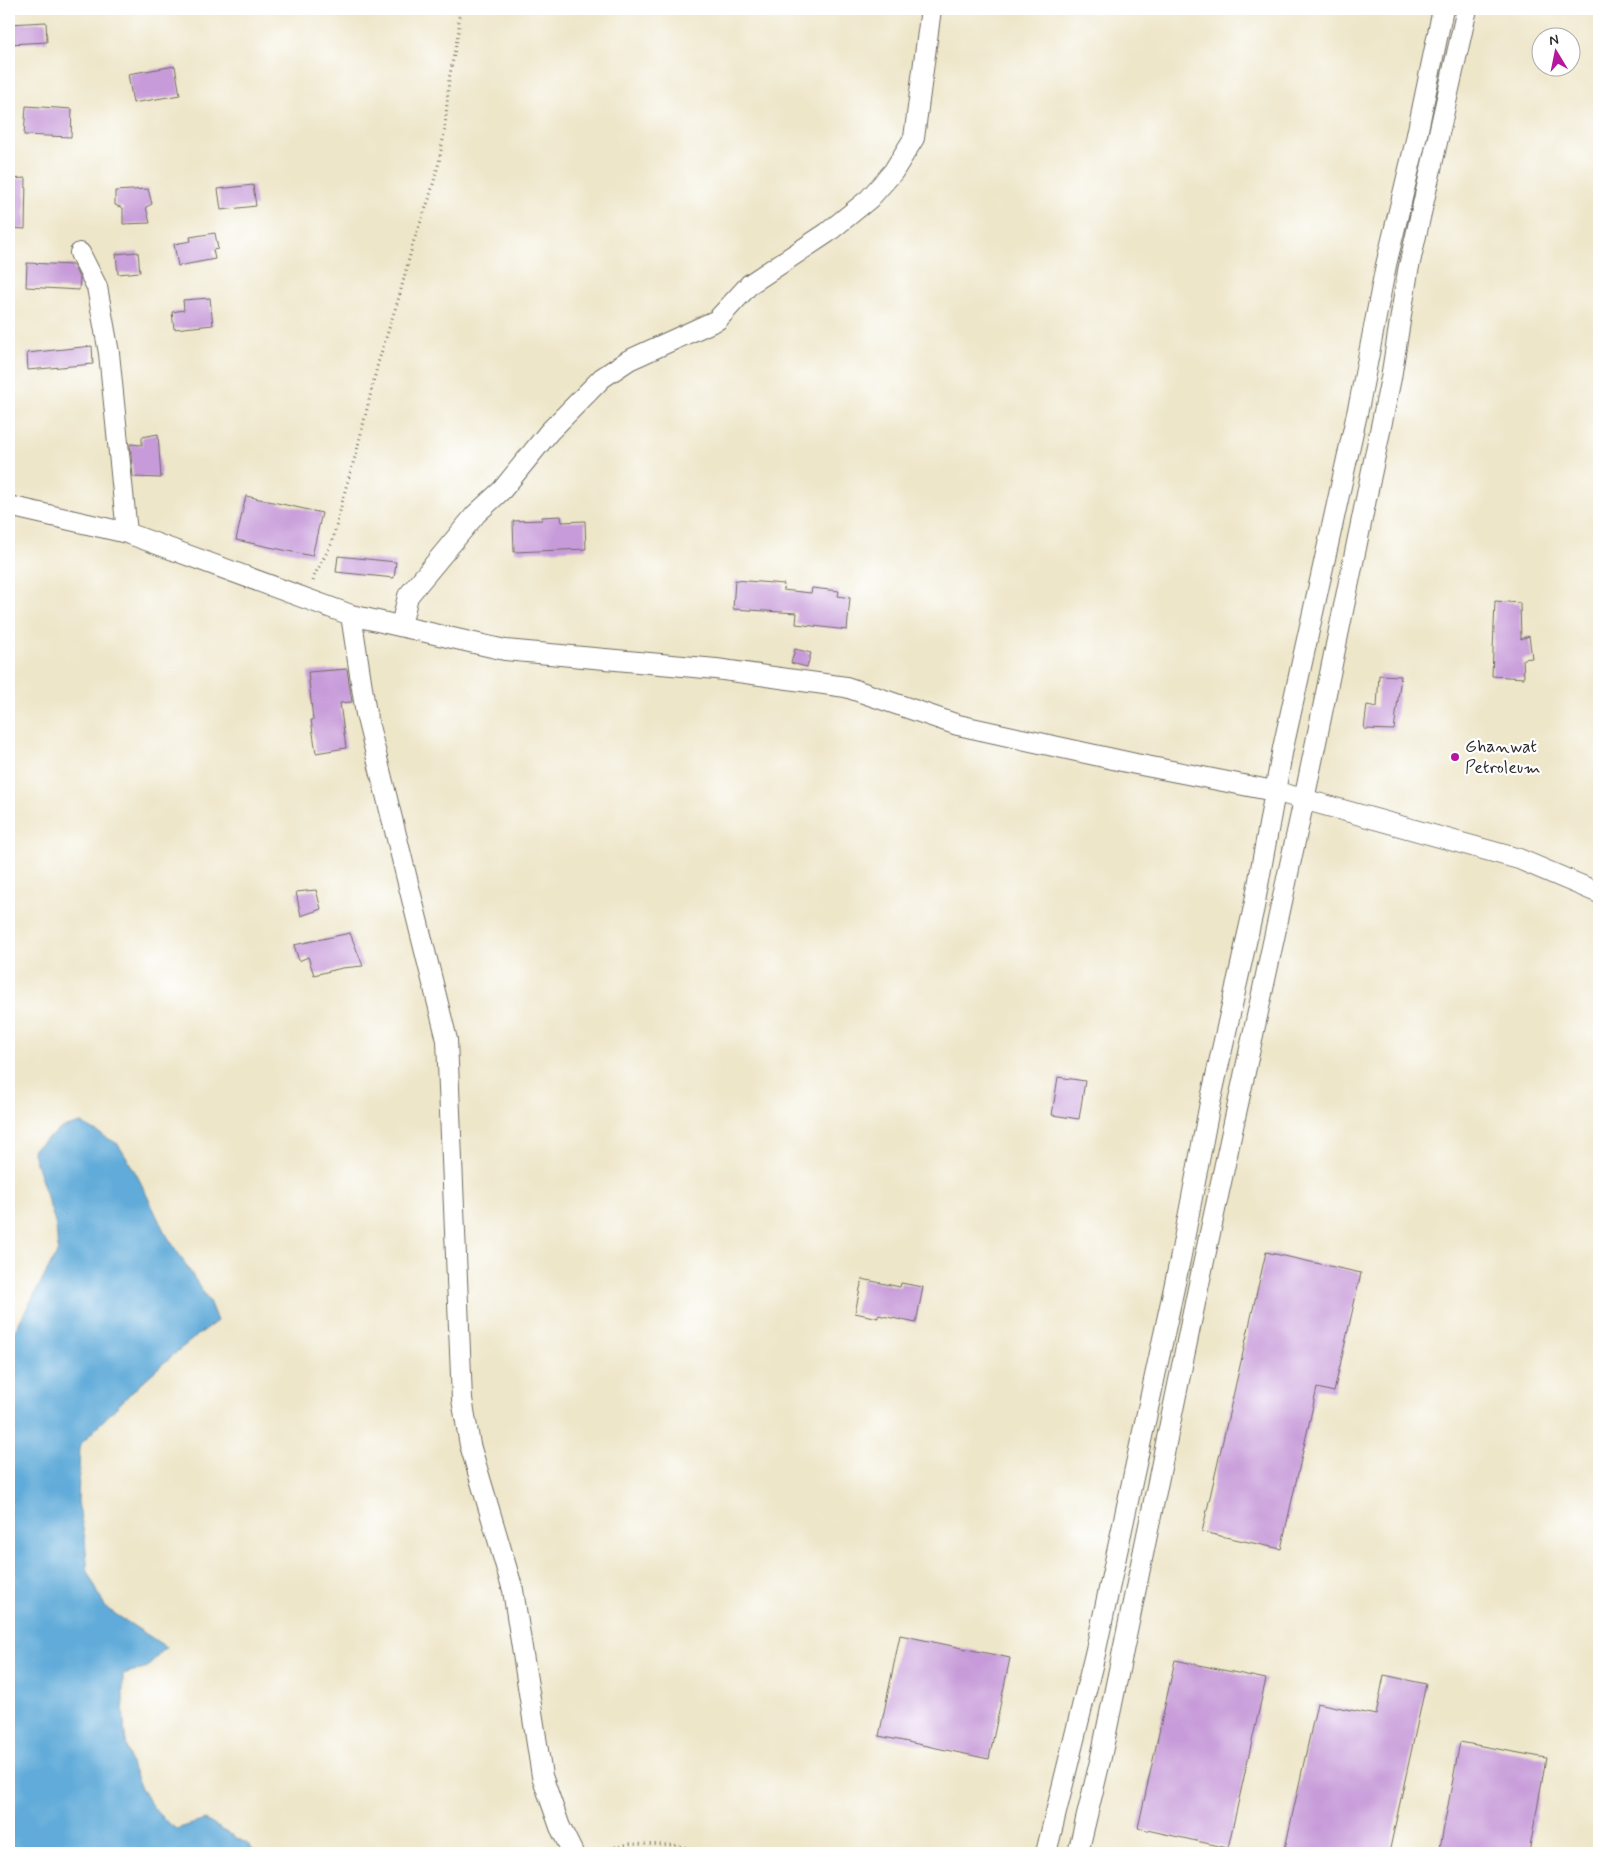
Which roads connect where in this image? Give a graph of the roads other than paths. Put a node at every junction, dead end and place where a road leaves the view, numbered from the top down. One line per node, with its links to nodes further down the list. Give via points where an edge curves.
1 (931, 9): 8 (street, via 914,138 894,172 827,233 750,284 717,320 628,360 602,378 549,432 502,490 476,514 408,596)
2 (1443, 9): 9 (street)
3 (1467, 9): 10 (street, via 1408,271 1391,378)
4 (80, 252): 6 (street, via 98,287 109,354)
5 (9, 506): 6 (street)
6 (126, 533): 7 (street)
7 (351, 615): 8 (street); 12 (street, via 366,714 447,1040 462,1400 470,1445 513,1590 542,1776)
8 (400, 626): 9 (street, via 505,650 716,669 846,687 958,725)
9 (1274, 791): 10 (street); 13 (street, via 1254,907 1210,1103 1180,1260 1095,1654)
10 (1304, 800): 11 (street, via 1519,859); 14 (street)
11 (1599, 893)
12 (573, 1853)
13 (1046, 1853)
14 (1078, 1853)

